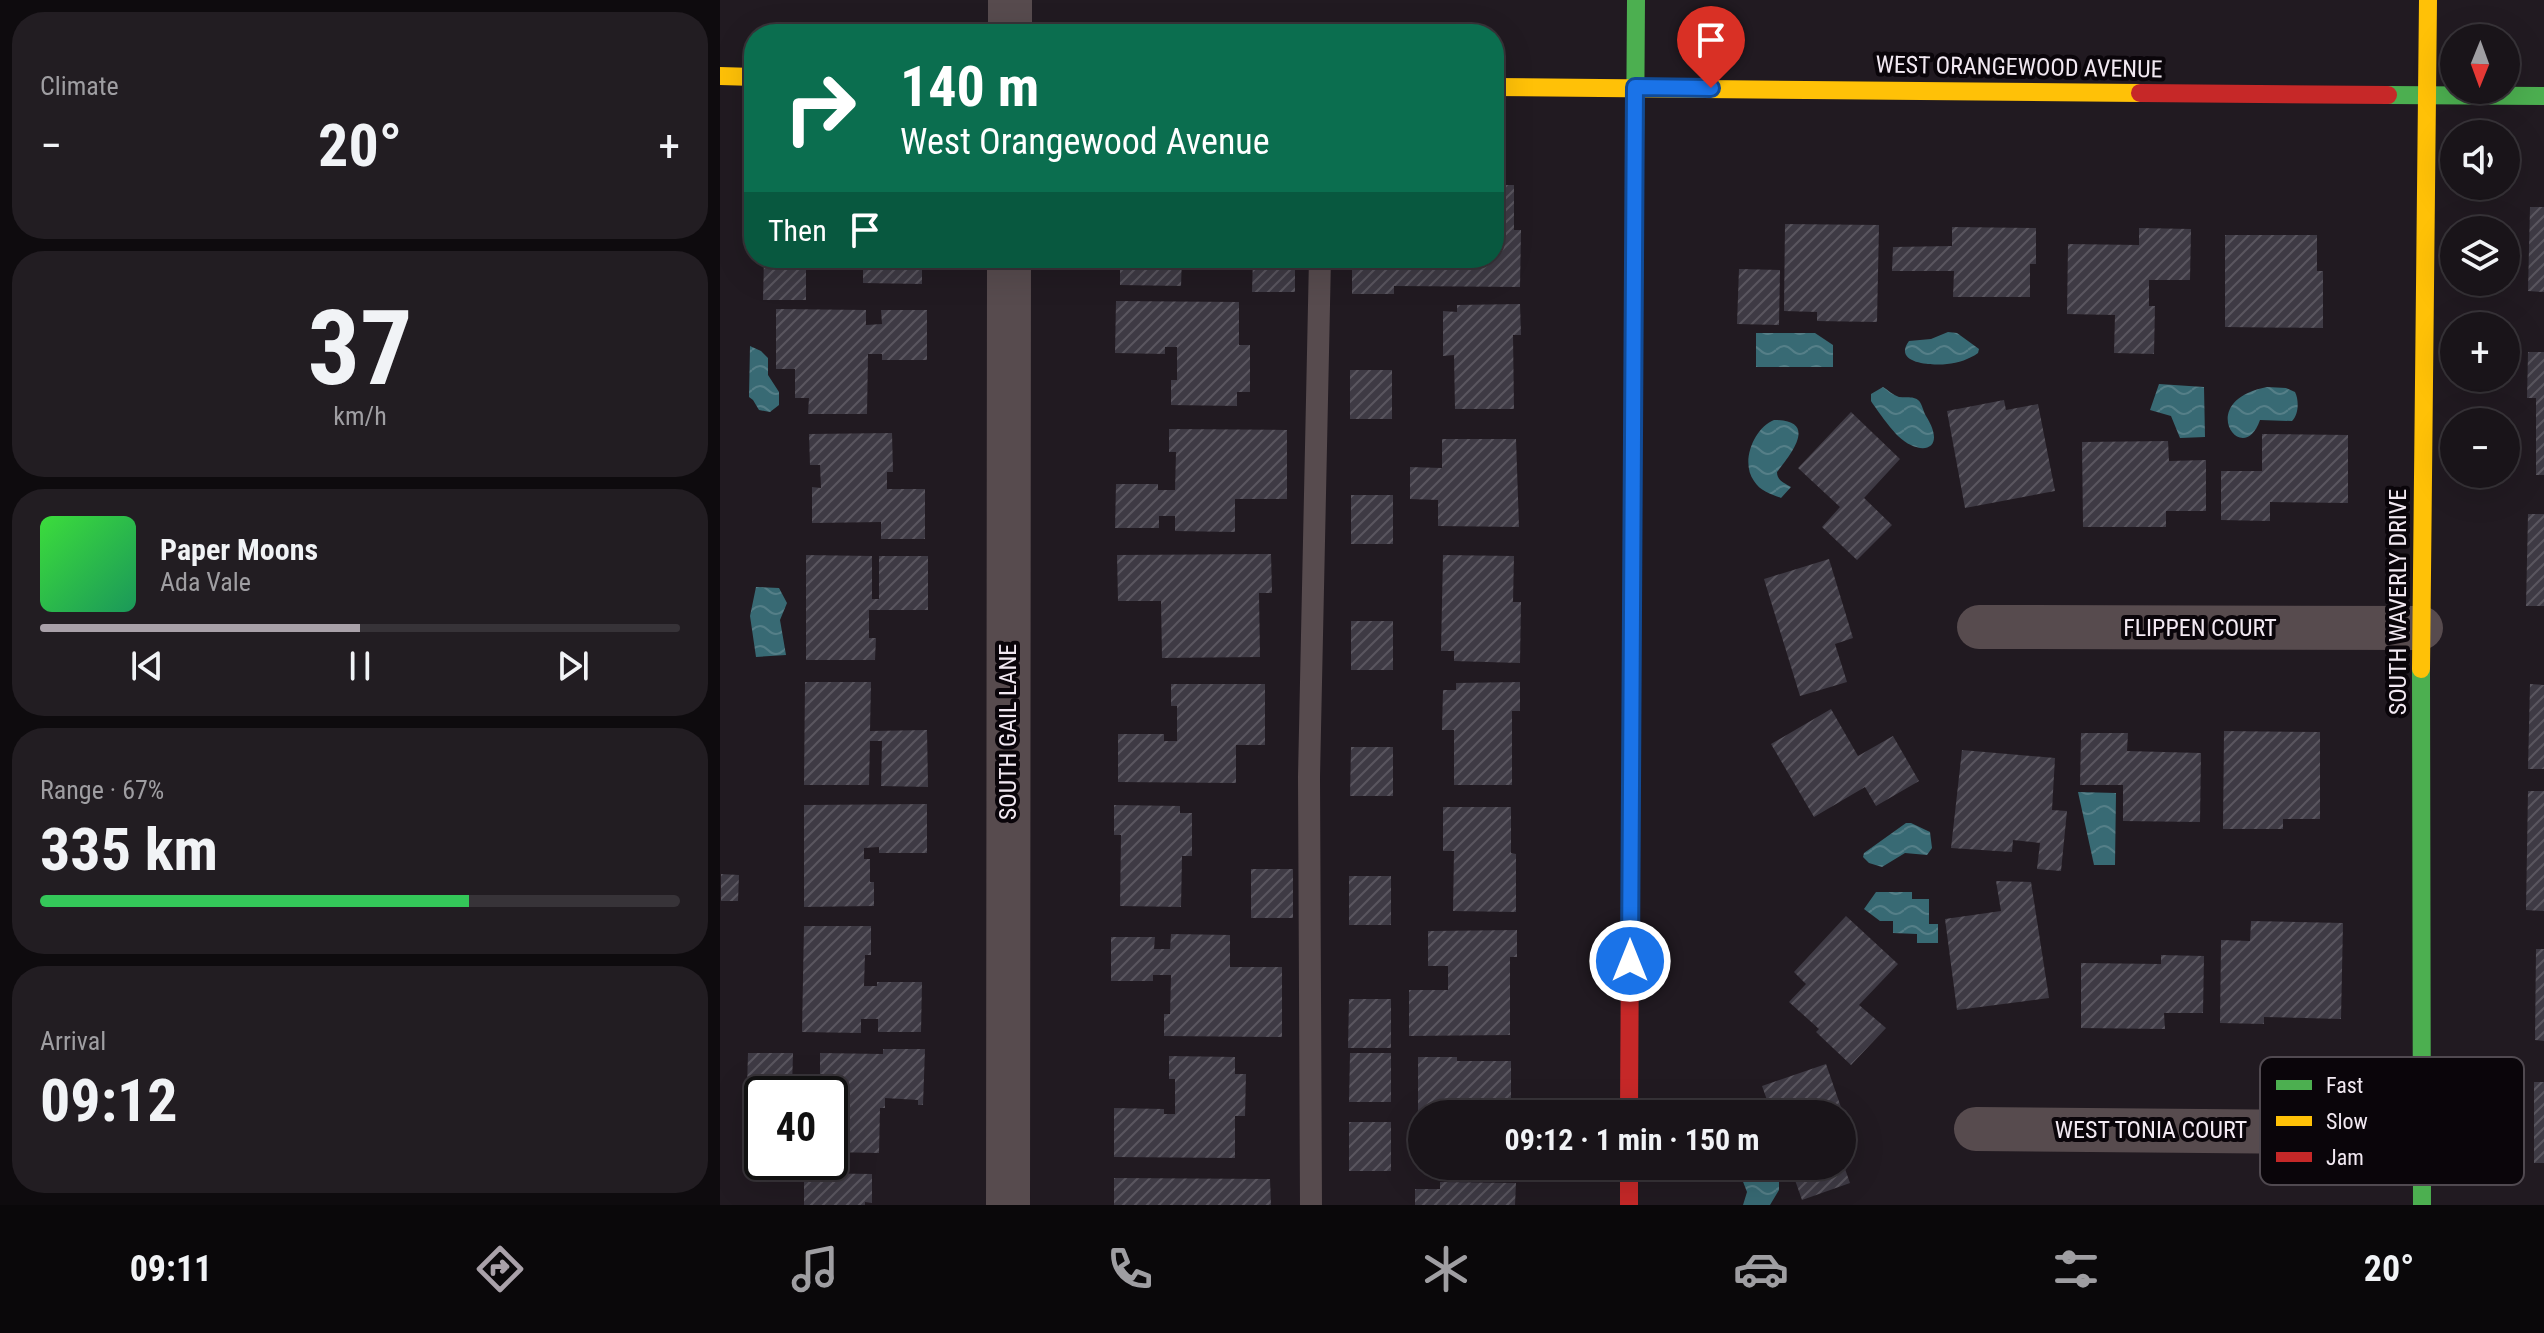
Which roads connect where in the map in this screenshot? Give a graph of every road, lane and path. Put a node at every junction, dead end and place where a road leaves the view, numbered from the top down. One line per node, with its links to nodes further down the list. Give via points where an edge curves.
1 (1010, 0): 4 (street)
2 (1636, 0): 8 (street)
3 (2428, 0): 9 (street, SOUTH WAVERLY DRIVE)
4 (1010, 24)
5 (720, 76): 6 (street)
6 (744, 77)
7 (1504, 87): 8 (street, WEST ORANGEWOOD AVENUE)
8 (1635, 87): 9 (street, WEST ORANGEWOOD AVENUE); 16 (street)
9 (2426, 96): 10 (street, WEST ORANGEWOOD AVENUE); 14 (street, SOUTH WAVERLY DRIVE)
10 (2544, 96)
11 (1009, 268): 21 (street, SOUTH GAIL LANE)
12 (1320, 268): 22 (lane, via 1309,777)
13 (1979, 627): 14 (street, FLIPPEN COURT)
14 (2421, 628): 15 (street, SOUTH WAVERLY DRIVE)
15 (2421, 1057)
16 (1629, 1100)
17 (1976, 1129): 18 (street, WEST TONIA COURT)
18 (2260, 1132)
19 (1629, 1180): 23 (street)
20 (2422, 1185): 24 (street, SOUTH WAVERLY DRIVE)
21 (1008, 1205)
22 (1311, 1205)
23 (1629, 1205)
24 (2422, 1205)

